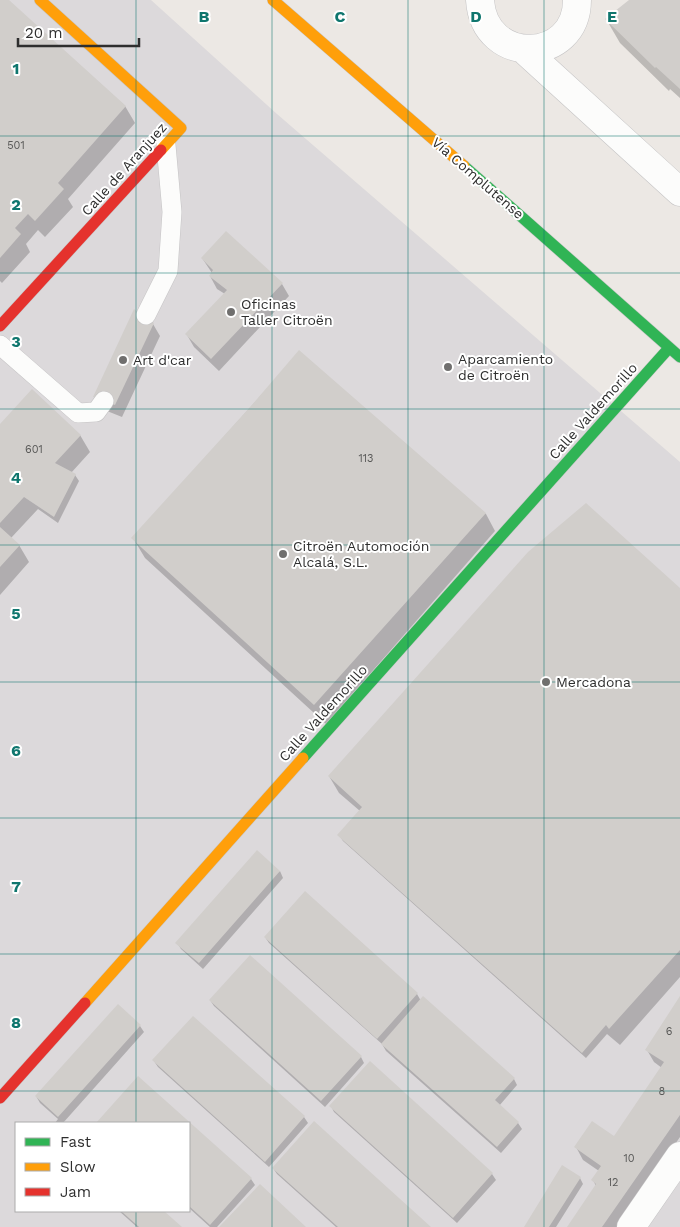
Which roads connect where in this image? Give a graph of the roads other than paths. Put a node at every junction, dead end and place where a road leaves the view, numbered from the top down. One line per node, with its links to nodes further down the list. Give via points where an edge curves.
1 (40, 0): 6 (street, Calle de Aranjuez, via 181,128)
2 (273, 0): 11 (street, Vía Complutense)
3 (577, 0): 5 (street, via 572,23 564,35 538,49)
4 (476, 4): 5 (street, via 487,26 497,37 509,46)
5 (523, 49): 7 (street)
6 (166, 145): 8 (lane, via 172,212 168,271); 9 (street, Calle de Aranjuez)
7 (680, 192)
8 (146, 315)
9 (0, 326)
10 (0, 345): 13 (lane, via 78,413 96,412)
11 (669, 348): 12 (street, Vía Complutense); 14 (street, Calle Valdemorillo)
12 (680, 358)
13 (104, 401)
14 (0, 1098)
15 (680, 1156): 16 (street)
16 (631, 1227)

